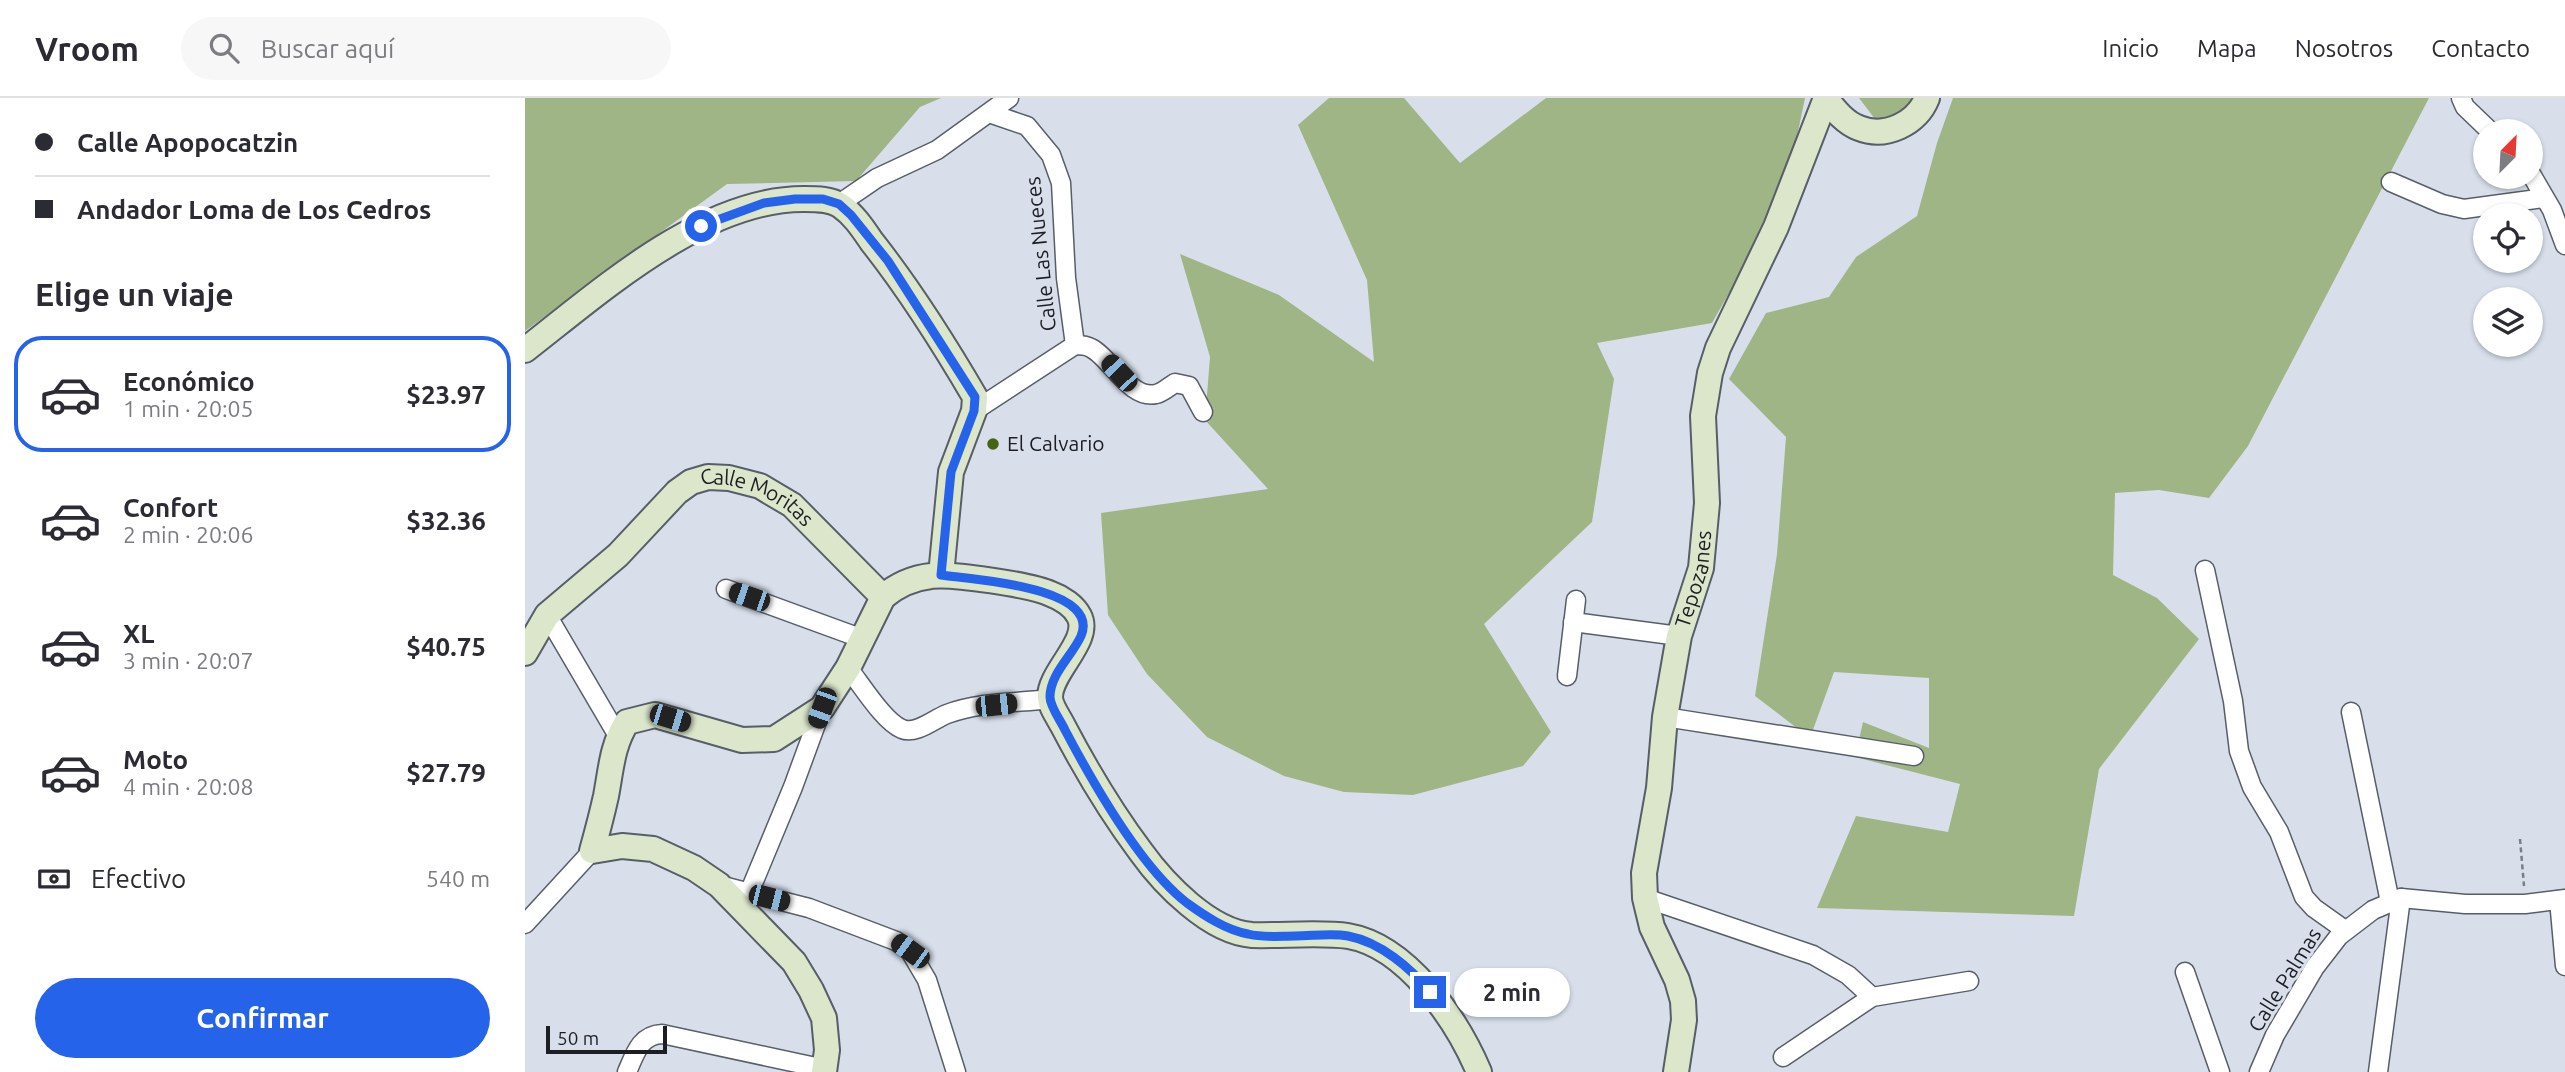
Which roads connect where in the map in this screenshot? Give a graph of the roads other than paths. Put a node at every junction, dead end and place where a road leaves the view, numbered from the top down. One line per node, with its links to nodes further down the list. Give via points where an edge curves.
1 (1009, 98): 5 (street)
2 (1826, 98): 3 (main road, via 1846,121 1860,129 1880,131 1913,120); 23 (main road, Tepozanes, via 1776,227 1729,321 1710,373 1703,416 1707,503 1701,568)
3 (1927, 98)
4 (2461, 98): 6 (street)
5 (989, 113): 10 (street, via 937,150 877,178); 12 (street, Calle Las Nueces, via 1027,126 1051,155 1061,183)
6 (2478, 119)
7 (2391, 182): 9 (street, via 2464,209)
8 (2539, 189): 9 (street)
9 (2544, 198): 11 (street)
10 (839, 204): 13 (main road, via 823,199 764,203 701,226 641,260); 14 (main road, via 888,261 975,397)
11 (2564, 239)
12 (1075, 345): 14 (street); 15 (street, Calle Las Nueces, via 1089,346 1143,394 1156,394 1175,383 1189,386)
13 (525, 350)
14 (974, 411): 17 (main road, via 951,472)
15 (1203, 412)
16 (2204, 570): 41 (street, via 2233,701 2239,751 2252,787 2279,832 2304,897)
17 (941, 575): 19 (main road, via 907,582); 28 (main road, via 1027,587 1072,606 1081,618 1082,634)
18 (726, 589): 24 (street)
19 (883, 597): 21 (main road, Calle Moritas, via 792,505 760,486 708,477 677,492 618,555); 24 (main road)
20 (1576, 600): 22 (street)
21 (547, 615): 25 (main road, Calle Moritas); 32 (street)
22 (1573, 622): 23 (street); 27 (street)
23 (1679, 636): 31 (main road, Tepozanes)
24 (863, 639): 26 (main road)
25 (525, 653)
26 (848, 668): 28 (street, via 890,722 910,731 970,707); 29 (main road)
27 (1567, 676)
28 (1050, 699): 50 (main road, via 1086,771 1133,842 1160,878 1185,901 1216,922 1248,934 1348,936 1381,949 1416,975 1444,1009)
29 (822, 708): 32 (main road, via 774,739 742,740 655,715 627,722); 36 (street)
30 (2351, 712): 38 (street)
31 (1665, 717): 33 (street); 37 (main road, Tepozanes, via 1659,788 1644,873)
32 (618, 736): 34 (main road)
33 (1914, 756)
34 (592, 850): 35 (main road, via 622,846 653,849); 40 (street)
35 (719, 885): 36 (street); 47 (main road, via 794,962 811,990 824,1018)
36 (749, 893): 49 (street, via 810,908 896,941 910,951 927,980)
37 (1645, 898): 45 (street, via 1814,955 1848,975); 51 (main road, Tepozanes, via 1683,1001)
38 (2395, 900): 39 (street, via 2465,904); 41 (street, Calle Palmas); 54 (street)
39 (2562, 900): 42 (street)
40 (525, 925)
41 (2346, 930): 53 (street, Calle Palmas, via 2295,999)
42 (2565, 966)
43 (2185, 972): 52 (street)
44 (1969, 981): 45 (street)
45 (1872, 997): 46 (street)
46 (1783, 1057)
47 (825, 1071): 48 (street, via 653,1034 637,1049)
48 (627, 1072)
49 (956, 1072)
50 (1479, 1072)
51 (1676, 1072)
52 (2220, 1072)
53 (2259, 1072)
54 (2378, 1072)

